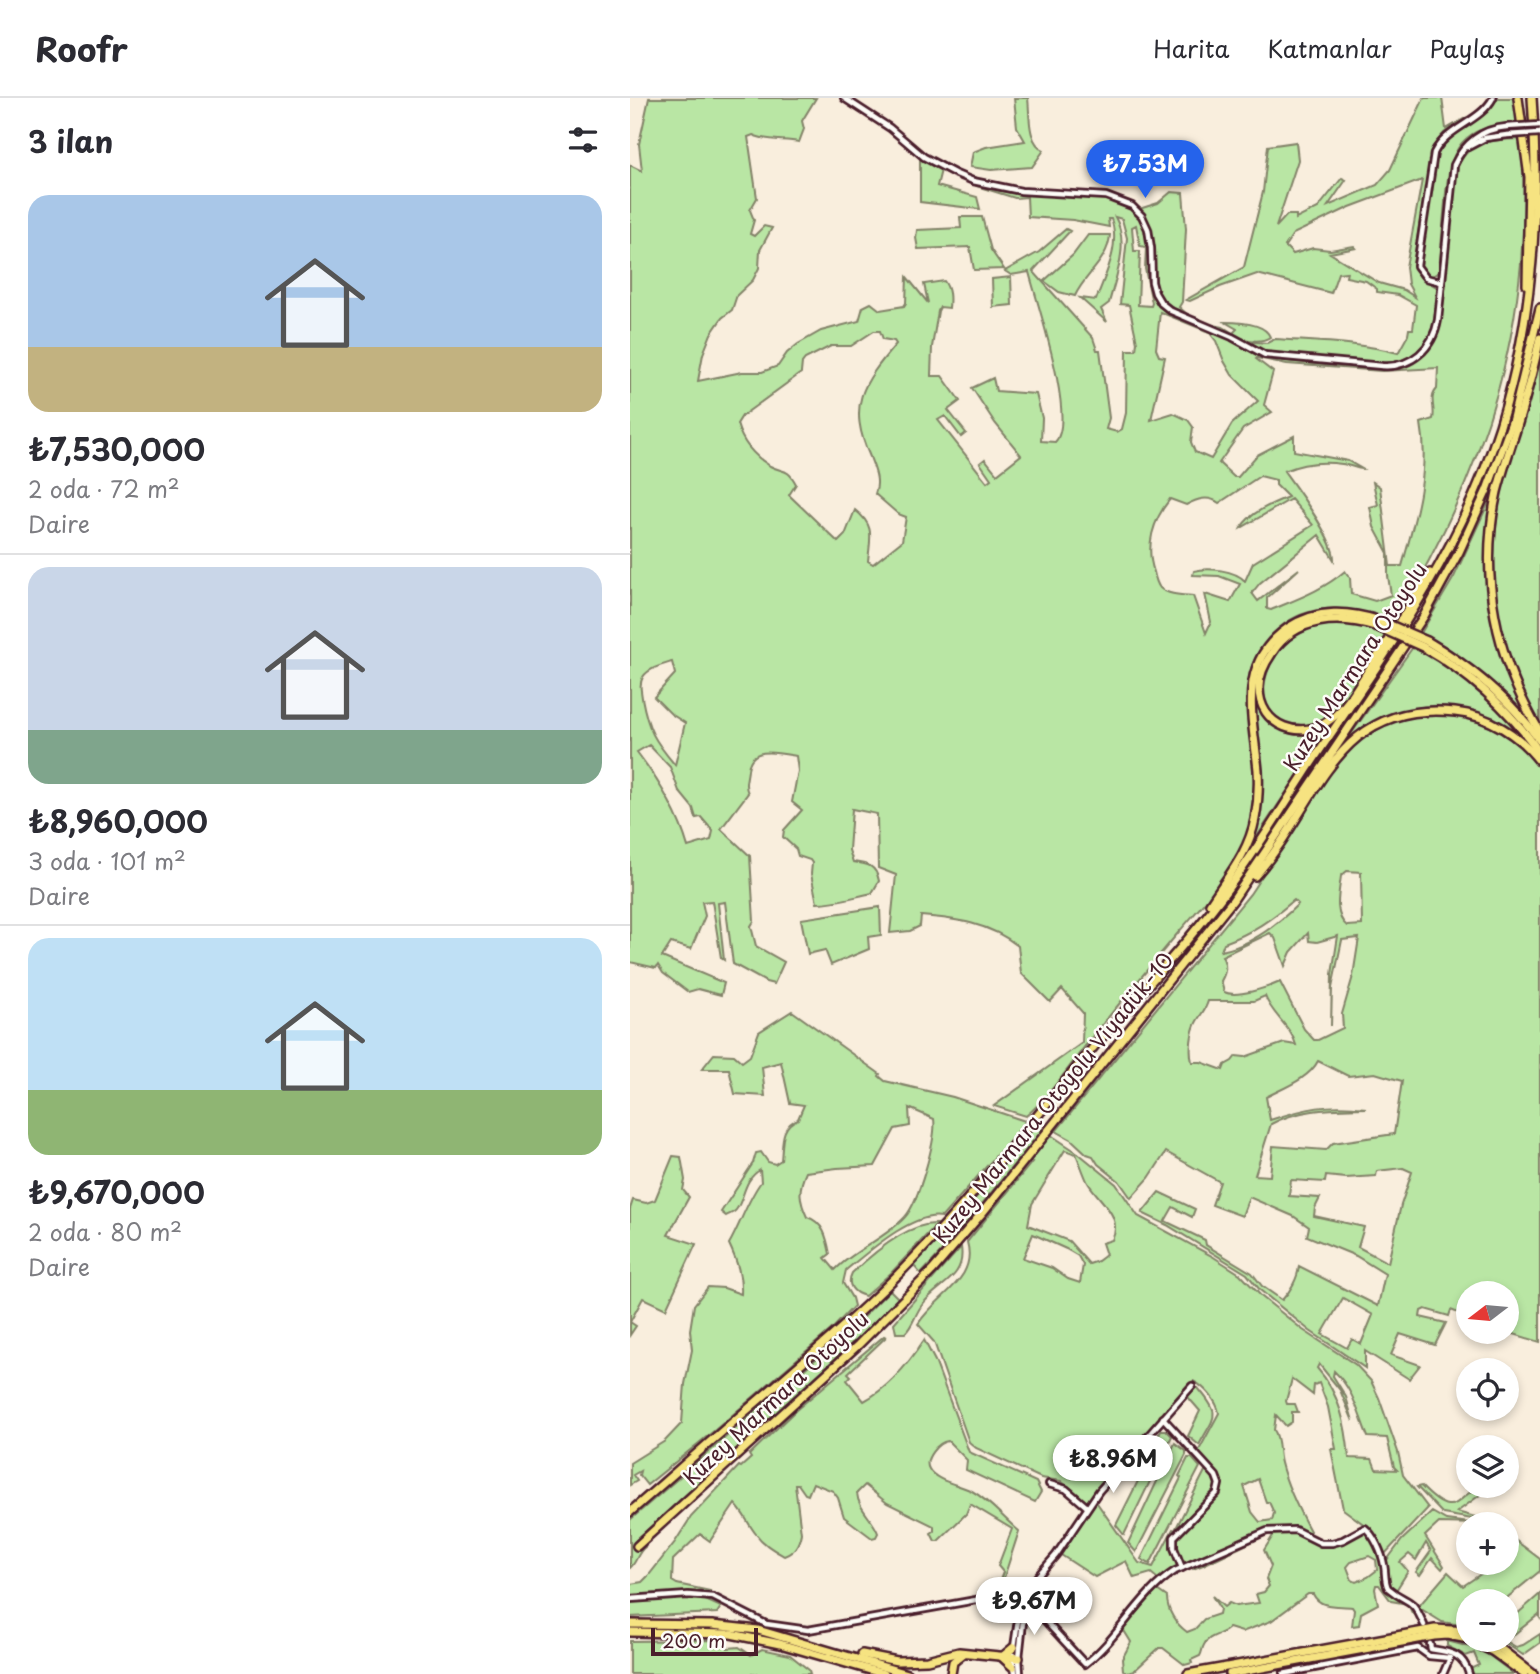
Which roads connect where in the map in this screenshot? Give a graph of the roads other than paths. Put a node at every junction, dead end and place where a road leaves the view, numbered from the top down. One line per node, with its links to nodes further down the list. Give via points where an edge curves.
1 (844, 98): 5 (street)
2 (1493, 98): 9 (street, via 1434,153 1417,266 1426,278)
3 (1518, 98): 11 (highway, via 1529,177)
4 (1532, 98): 11 (highway, Kuzey Marmara Otoyolu, via 1536,230)
5 (857, 101): 9 (street, via 925,157 973,181 1021,191 1106,196 1132,206 1148,229 1152,282 1161,303 1265,355 1388,367 1406,362 1427,348 1434,336)
6 (1540, 125): 8 (street, bridge, via 1480,134)
7 (1540, 133): 8 (street, bridge, via 1485,138)
8 (1462, 151): 9 (street, via 1452,171)
9 (1441, 282)
10 (1540, 308): 20 (highway, Kuzey Marmara Otoyolu, via 1512,422 1459,552 1424,616)
11 (1526, 318): 13 (highway, Kuzey Marmara Otoyolu, via 1499,426)
12 (1540, 338): 16 (highway, via 1497,492 1489,559 1502,650)
13 (1458, 528): 14 (highway, via 1334,717 1315,729 1299,731 1284,728 1267,713 1259,695 1260,678 1283,640 1301,627 1325,620); 21 (highway, Kuzey Marmara Otoyolu, via 1389,651 1231,885)
14 (1379, 624): 15 (highway, bridge); 21 (highway, via 1347,613 1316,615 1283,632 1263,655 1250,695 1258,782 1252,829 1237,864)
15 (1425, 644): 17 (highway, via 1465,665 1493,688); 18 (highway, via 1489,694)
16 (1540, 732)
17 (1540, 741)
18 (1540, 753)
19 (1540, 762): 20 (highway, via 1512,735 1470,715 1440,710 1387,719 1356,738 1332,762 1263,867)
20 (1233, 900): 22 (highway, Kuzey Marmara Otoyolu)
21 (1187, 939): 23 (highway, Kuzey Marmara Otoyolu Viyadük-10)
22 (1197, 947): 24 (highway, Kuzey Marmara Otoyolu Viyadük-10)
23 (916, 1256): 29 (highway, Kuzey Marmara Otoyolu, via 841,1329)
24 (933, 1270): 30 (highway, Kuzey Marmara Otoyolu, via 858,1345)
25 (1192, 1385): 26 (street)
26 (1163, 1418): 28 (street); 31 (street, via 1219,1484 1217,1493 1173,1539)
27 (1049, 1483): 28 (street, via 1066,1489)
28 (1087, 1507): 33 (street)
29 (630, 1512)
30 (638, 1546)
31 (1182, 1568): 33 (street, via 1164,1579 1085,1664); 36 (street, via 1267,1531 1300,1531 1332,1544 1365,1528 1383,1560 1388,1588 1417,1607)
32 (630, 1599): 33 (street, via 713,1597 785,1629 818,1629 987,1598)
33 (1024, 1601): 34 (street)
34 (1022, 1608): 41 (street); 47 (street)
35 (630, 1625): 44 (highway, via 736,1626)
36 (1424, 1625)
37 (1456, 1630): 55 (highway, via 1435,1629)
38 (630, 1632): 48 (highway, via 731,1634)
39 (1456, 1637): 56 (highway, via 1434,1636)
40 (1430, 1644): 59 (street, via 1431,1649 1447,1650 1463,1659)
41 (1014, 1647): 46 (highway); 47 (street)
42 (1491, 1652): 60 (highway)
43 (1505, 1652): 61 (highway)
44 (841, 1653): 45 (highway, via 908,1661); 52 (highway)
45 (965, 1653): 46 (highway); 53 (highway, via 953,1662)
46 (1002, 1657): 47 (highway); 49 (highway)
47 (1016, 1658): 49 (street); 54 (street)
48 (866, 1668): 50 (highway); 51 (highway)
49 (1014, 1671)
50 (878, 1674)
51 (884, 1674)
52 (908, 1674)
53 (951, 1674)
54 (1020, 1674)
55 (1188, 1674)
56 (1230, 1674)
57 (1283, 1674): 58 (street, via 1418,1648 1429,1656 1450,1658)
58 (1443, 1674)
59 (1469, 1674)
60 (1524, 1674)
61 (1534, 1674)

